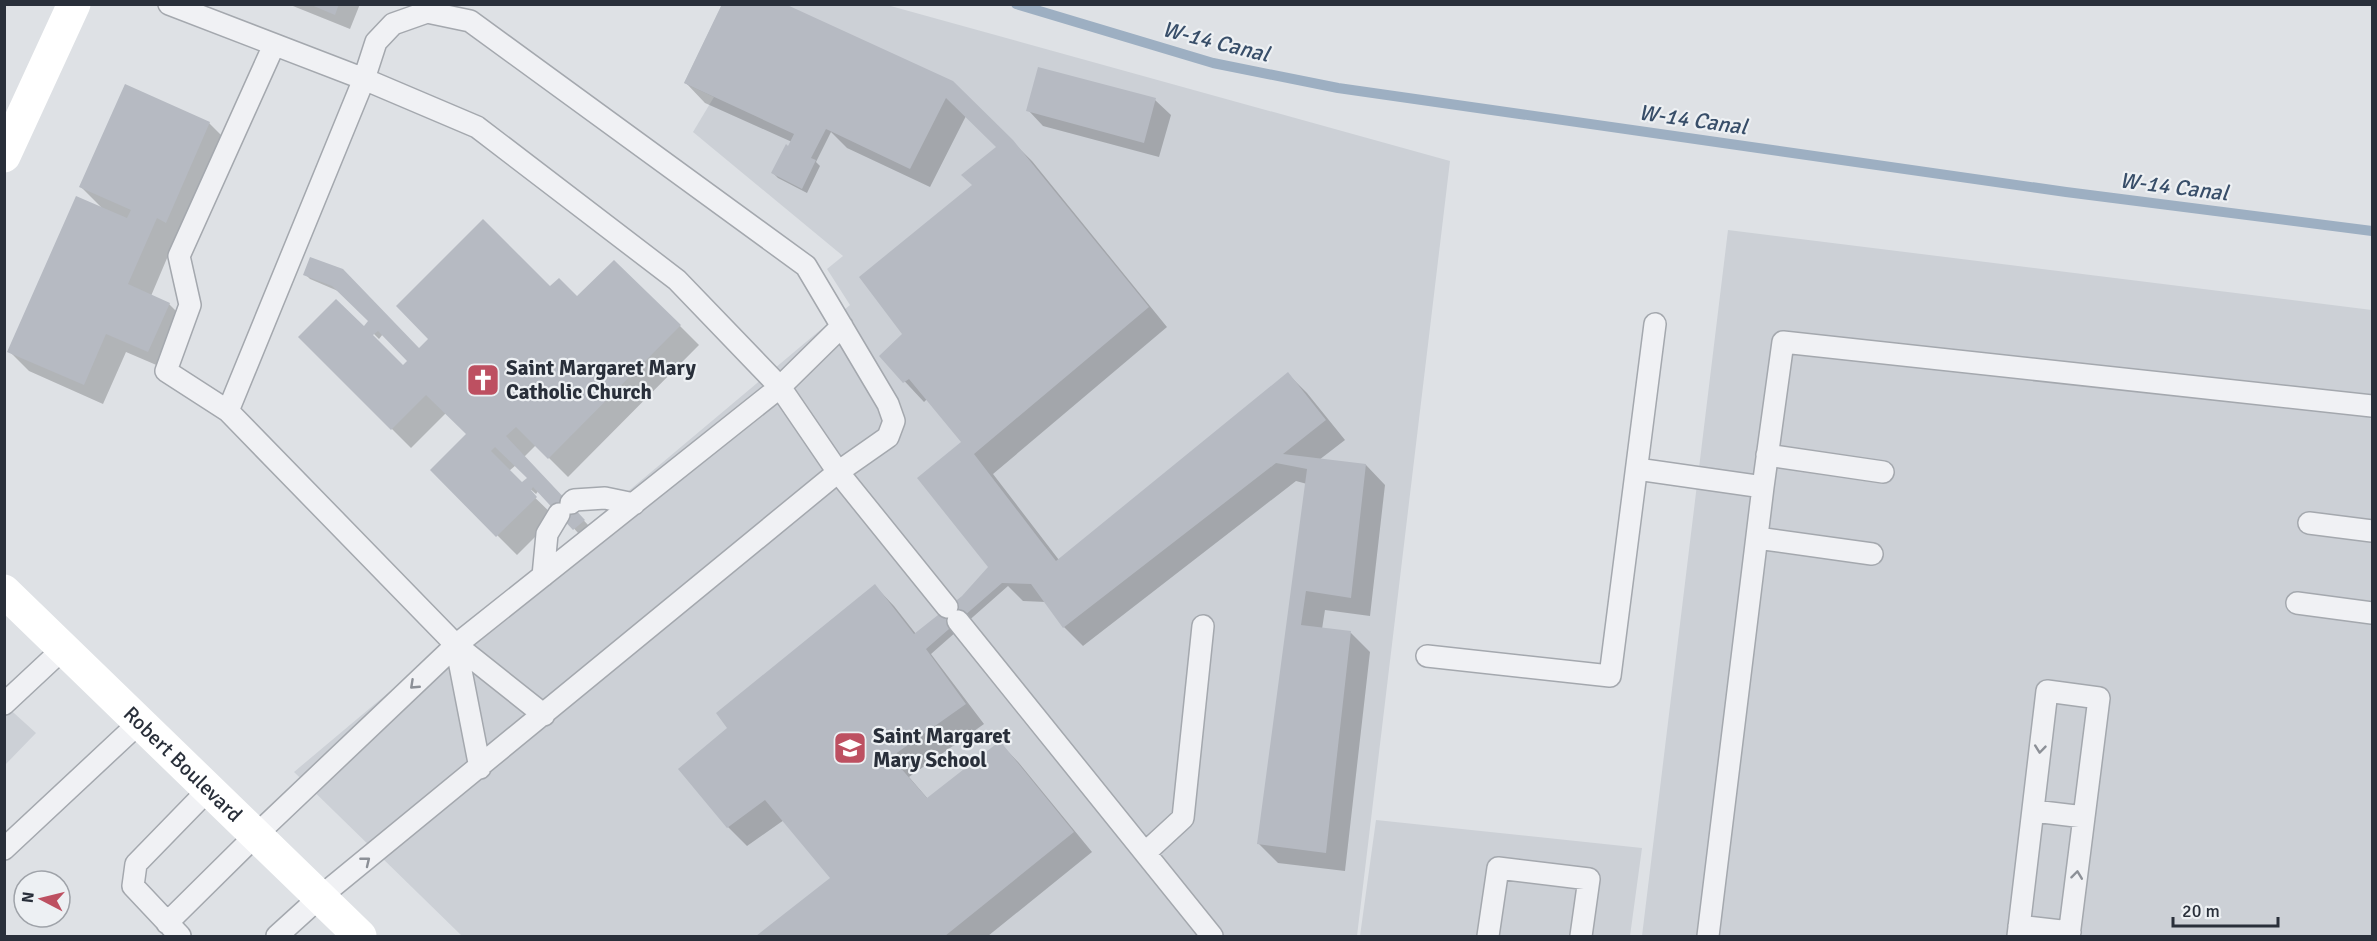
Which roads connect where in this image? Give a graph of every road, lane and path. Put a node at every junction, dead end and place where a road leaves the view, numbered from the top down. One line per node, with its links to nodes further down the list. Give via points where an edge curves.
1 (74, 4): 5 (main road)
2 (169, 4): 3 (lane)
3 (274, 45): 4 (lane); 10 (lane, via 179,256 190,305 166,371)
4 (364, 79): 7 (lane, via 376,42 393,24 427,12 470,21 806,266); 8 (lane, via 477,127 677,280); 10 (lane)
5 (4, 156)
6 (1655, 324): 12 (lane)
7 (842, 326): 8 (lane); 13 (lane, via 894,421 888,437)
8 (780, 387): 13 (lane); 16 (lane)
9 (2373, 406): 11 (lane, via 1783,342)
10 (228, 411): 26 (lane)
11 (1767, 455): 14 (lane); 15 (lane)
12 (1637, 469): 15 (lane); 28 (lane, via 1610,676)
13 (838, 472): 30 (lane); 38 (lane)
14 (1883, 472)
15 (1763, 487): 19 (lane)
16 (634, 504): 21 (lane); 21 (lane, via 605,498 574,500 547,534)
17 (2309, 523): 18 (lane)
18 (2373, 531)
19 (1756, 538): 20 (lane); 48 (lane)
20 (1872, 554)
21 (543, 576): 26 (lane)
22 (4, 591): 27 (main road, Robert Boulevard)
23 (2297, 603): 24 (lane)
24 (2373, 613)
25 (1203, 626): 38 (lane, via 1183,818)
26 (456, 645): 30 (lane); 32 (lane); 36 (lane, one-way to 36)
27 (64, 648): 29 (lane); 31 (main road, Robert Boulevard)
28 (1427, 656)
29 (4, 704)
30 (544, 715): 32 (lane)
31 (140, 722): 33 (main road, Robert Boulevard); 37 (lane)
32 (480, 768): 39 (lane, one-way to 32)
33 (209, 789): 36 (main road, Robert Boulevard); 40 (lane, via 136,864 133,886)
34 (2034, 811): 35 (lane); 35 (lane, one-way to 34, via 2099,698 2047,691); 41 (lane)
35 (2084, 817): 42 (lane, one-way to 35)
36 (256, 835): 39 (main road, Robert Boulevard); 40 (lane)
37 (4, 849)
38 (1145, 853): 45 (lane)
39 (320, 897): 43 (lane); 44 (main road, Robert Boulevard)
40 (173, 930)
41 (2019, 931): 42 (lane)
42 (2070, 934)
43 (277, 936)
44 (360, 936)
45 (1212, 936)
46 (1488, 936): 47 (lane, via 1497,868 1589,879)
47 (1581, 936)
48 (1708, 936)

